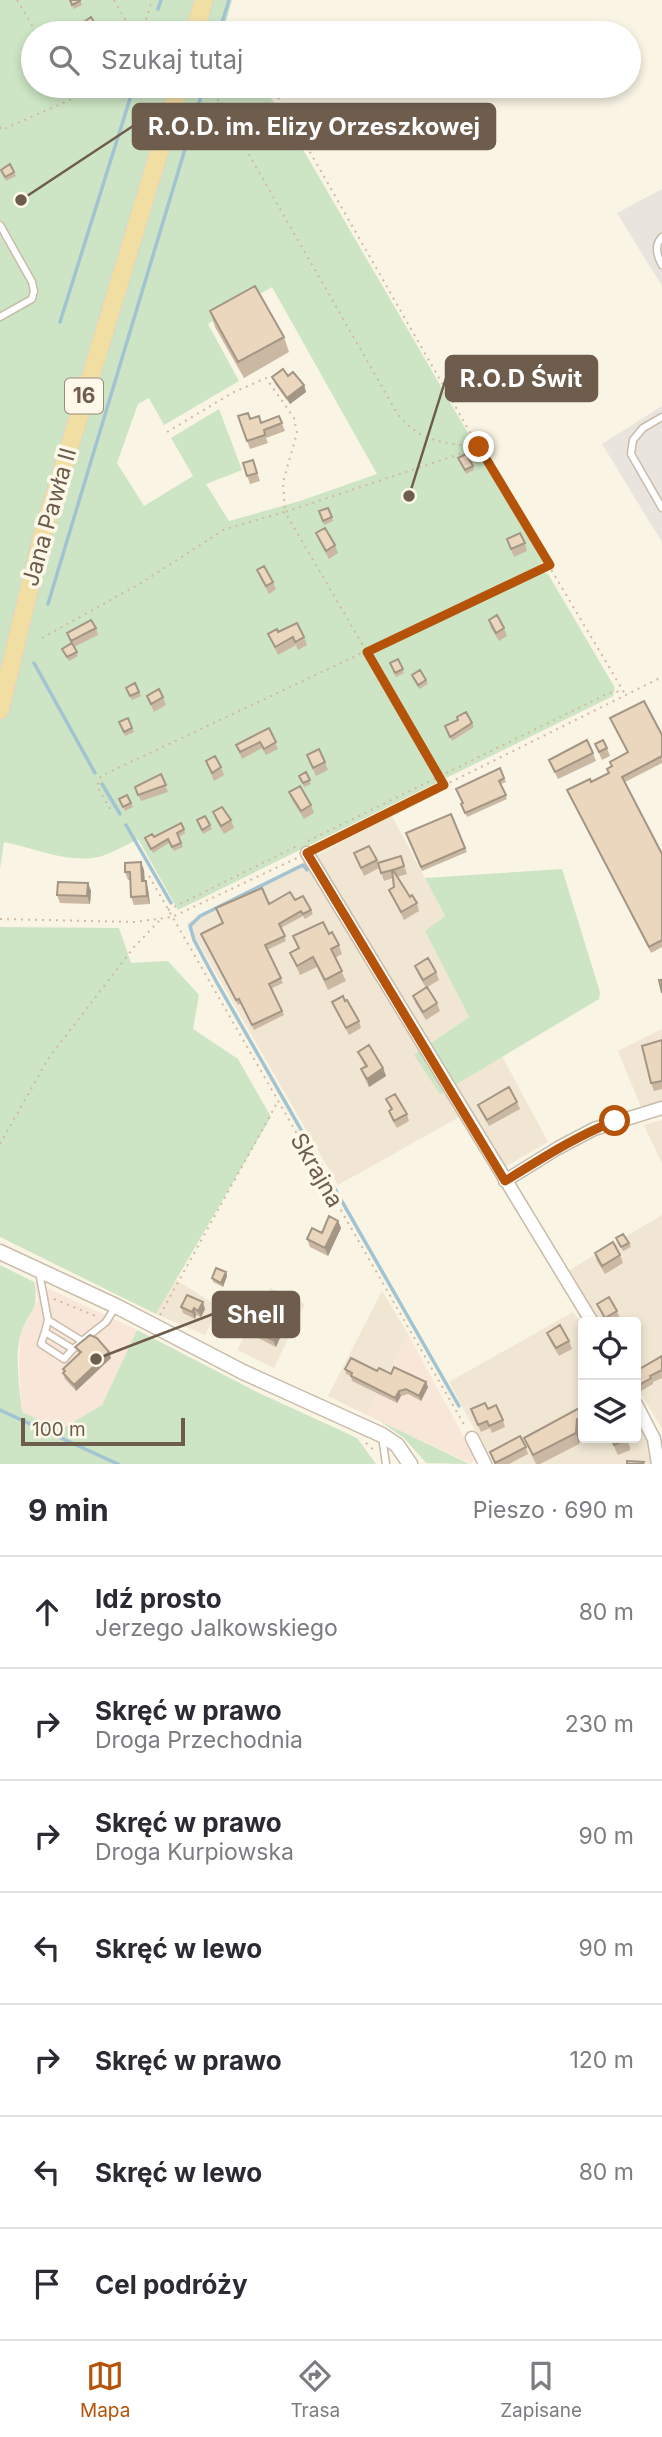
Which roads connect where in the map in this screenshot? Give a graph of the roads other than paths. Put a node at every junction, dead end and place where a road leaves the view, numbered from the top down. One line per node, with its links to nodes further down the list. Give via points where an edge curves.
1 (204, 0): 2 (main road)
2 (198, 21)
3 (175, 98): 10 (main road, Jana Pawła II / 16, via 42,537)
4 (0, 225): 7 (lane, via 34,291 32,299)
5 (662, 237): 6 (lane, via 657,256)
6 (662, 265)
7 (0, 317)
8 (662, 417): 9 (lane, via 643,428 633,440 631,454)
9 (662, 508)
10 (0, 710)
11 (307, 853): 13 (street)
12 (662, 1108): 13 (street, via 594,1129)
13 (505, 1181): 17 (street)
14 (0, 1252): 15 (street)
15 (38, 1270): 16 (street); 18 (lane)
16 (116, 1306): 20 (lane, via 106,1322); 23 (street)
17 (589, 1317)
18 (48, 1320): 19 (lane); 20 (lane)
19 (45, 1332): 21 (lane); 21 (lane, via 41,1344 64,1359)
20 (82, 1341): 21 (lane)
21 (73, 1349)
22 (641, 1414): 28 (street, via 654,1439)
23 (382, 1435): 25 (lane); 26 (street, via 397,1445)
24 (472, 1438): 27 (street)
25 (386, 1464)
26 (410, 1464)
27 (485, 1464)
28 (658, 1464)

